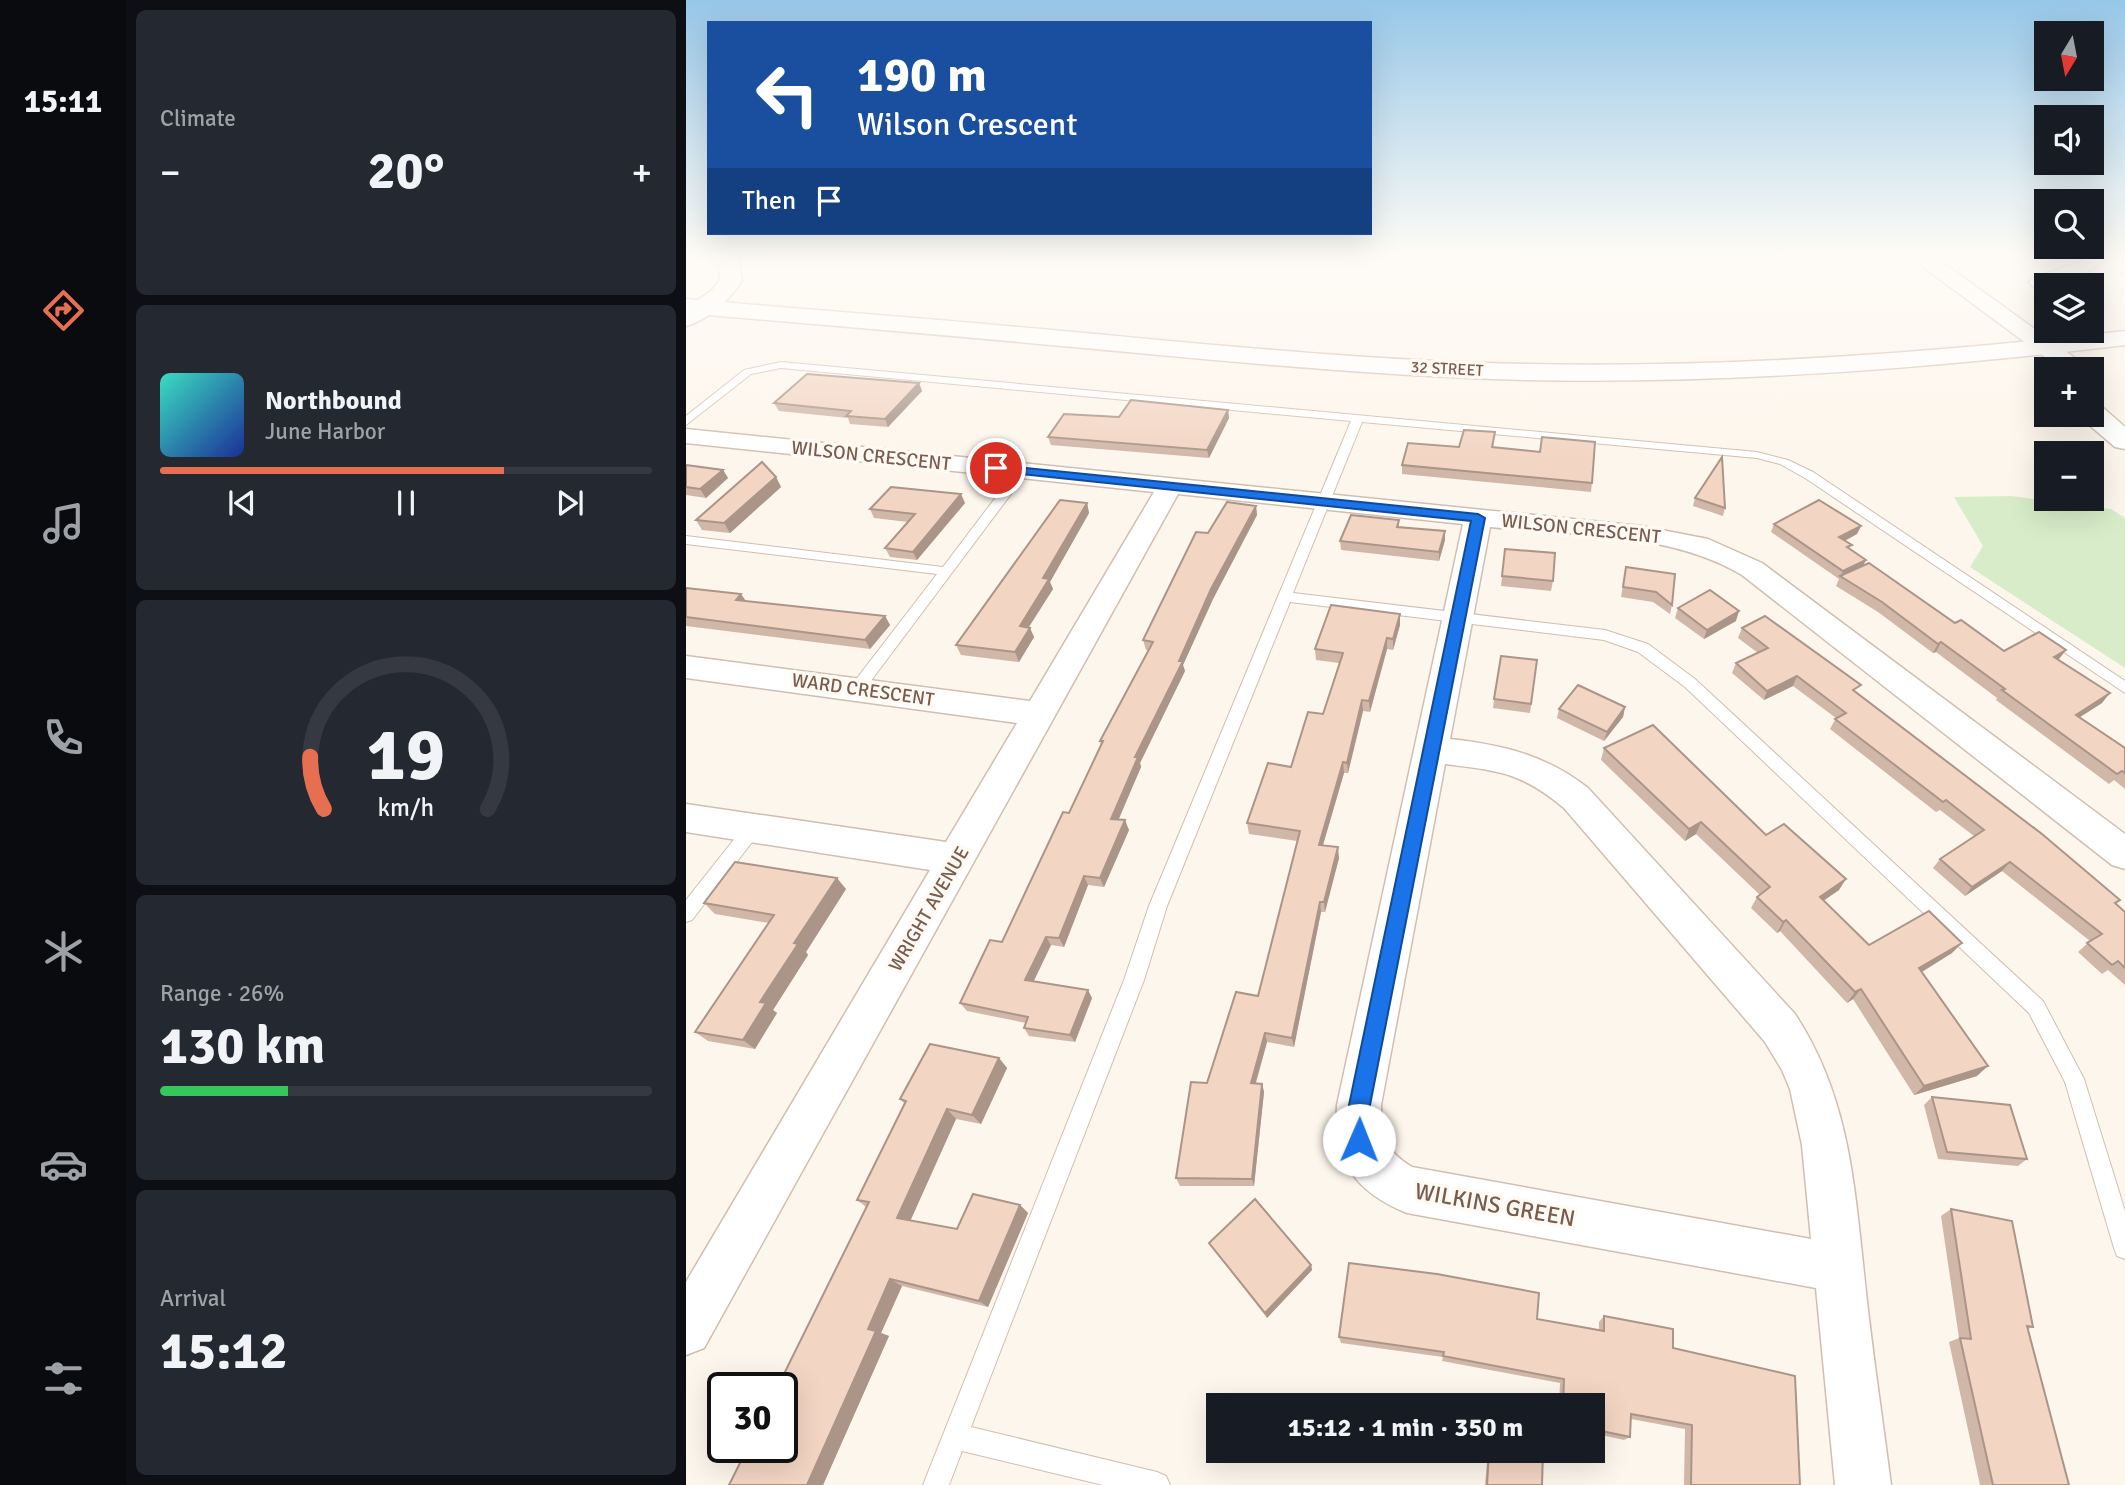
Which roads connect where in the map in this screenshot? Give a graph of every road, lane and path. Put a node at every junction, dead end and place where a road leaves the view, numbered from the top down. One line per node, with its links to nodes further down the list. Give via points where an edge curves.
1 (737, 321): 12 (main road, 32 STREET, via 1291,382 1481,392 1796,390)
2 (743, 321): 6 (main road, 32 STREET, via 979,330 1337,362 1524,372 1806,367)
3 (1983, 321): 6 (main road)
4 (2000, 321): 7 (main road)
5 (2125, 338): 8 (main road, 32 STREET)
6 (2019, 351): 9 (main road)
7 (2045, 357)
8 (2085, 357)
9 (2034, 358)
10 (2125, 360): 11 (main road, 32 STREET)
11 (2104, 363)
12 (2034, 371)
13 (2104, 394): 14 (main road)
14 (2117, 401)
15 (1357, 421): 16 (lane, via 780,365 748,372); 22 (lane); 29 (lane, via 1757,455 1784,462 1810,475)
16 (686, 422)
17 (2104, 423): 19 (main road)
18 (686, 436): 20 (street, WILSON CRESCENT)
19 (2125, 440)
20 (1022, 471): 21 (street, WILSON CRESCENT); 25 (lane)
21 (1170, 486): 22 (street, WILSON CRESCENT); 31 (street, WRIGHT AVENUE)
22 (1325, 502): 23 (street, WILSON CRESCENT); 26 (lane)
23 (1478, 518): 27 (street, WILKINS GREEN); 35 (street, WILSON CRESCENT, via 1677,539 1735,558)
24 (686, 540): 25 (lane)
25 (944, 571): 30 (lane)
26 (1285, 597): 27 (lane); 41 (lane, via 1158,906 1134,980)
27 (1457, 619): 32 (street, WILKINS GREEN); 38 (lane, via 1605,635 1643,648 1690,683 2036,1007 2074,1079)
28 (686, 667): 30 (street, WARD CRESCENT)
29 (2125, 688)
30 (856, 690): 31 (street, WARD CRESCENT)
31 (1040, 714): 36 (street, WRIGHT AVENUE)
32 (1430, 750): 39 (street, via 1523,762 1555,779 1780,1028 1797,1055 1820,1118); 39 (street, WILKINS GREEN, via 1359,1105 1359,1140 1375,1171 1407,1190)
33 (686, 818): 34 (street)
34 (753, 828): 36 (street); 37 (lane)
35 (2125, 854)
36 (957, 859): 40 (street, WRIGHT AVENUE)
37 (686, 914)
38 (2125, 1248)
39 (1839, 1268): 44 (street)
40 (686, 1330)
41 (954, 1436): 42 (lane); 43 (lane)
42 (936, 1485)
43 (1157, 1485)
44 (1863, 1485)

